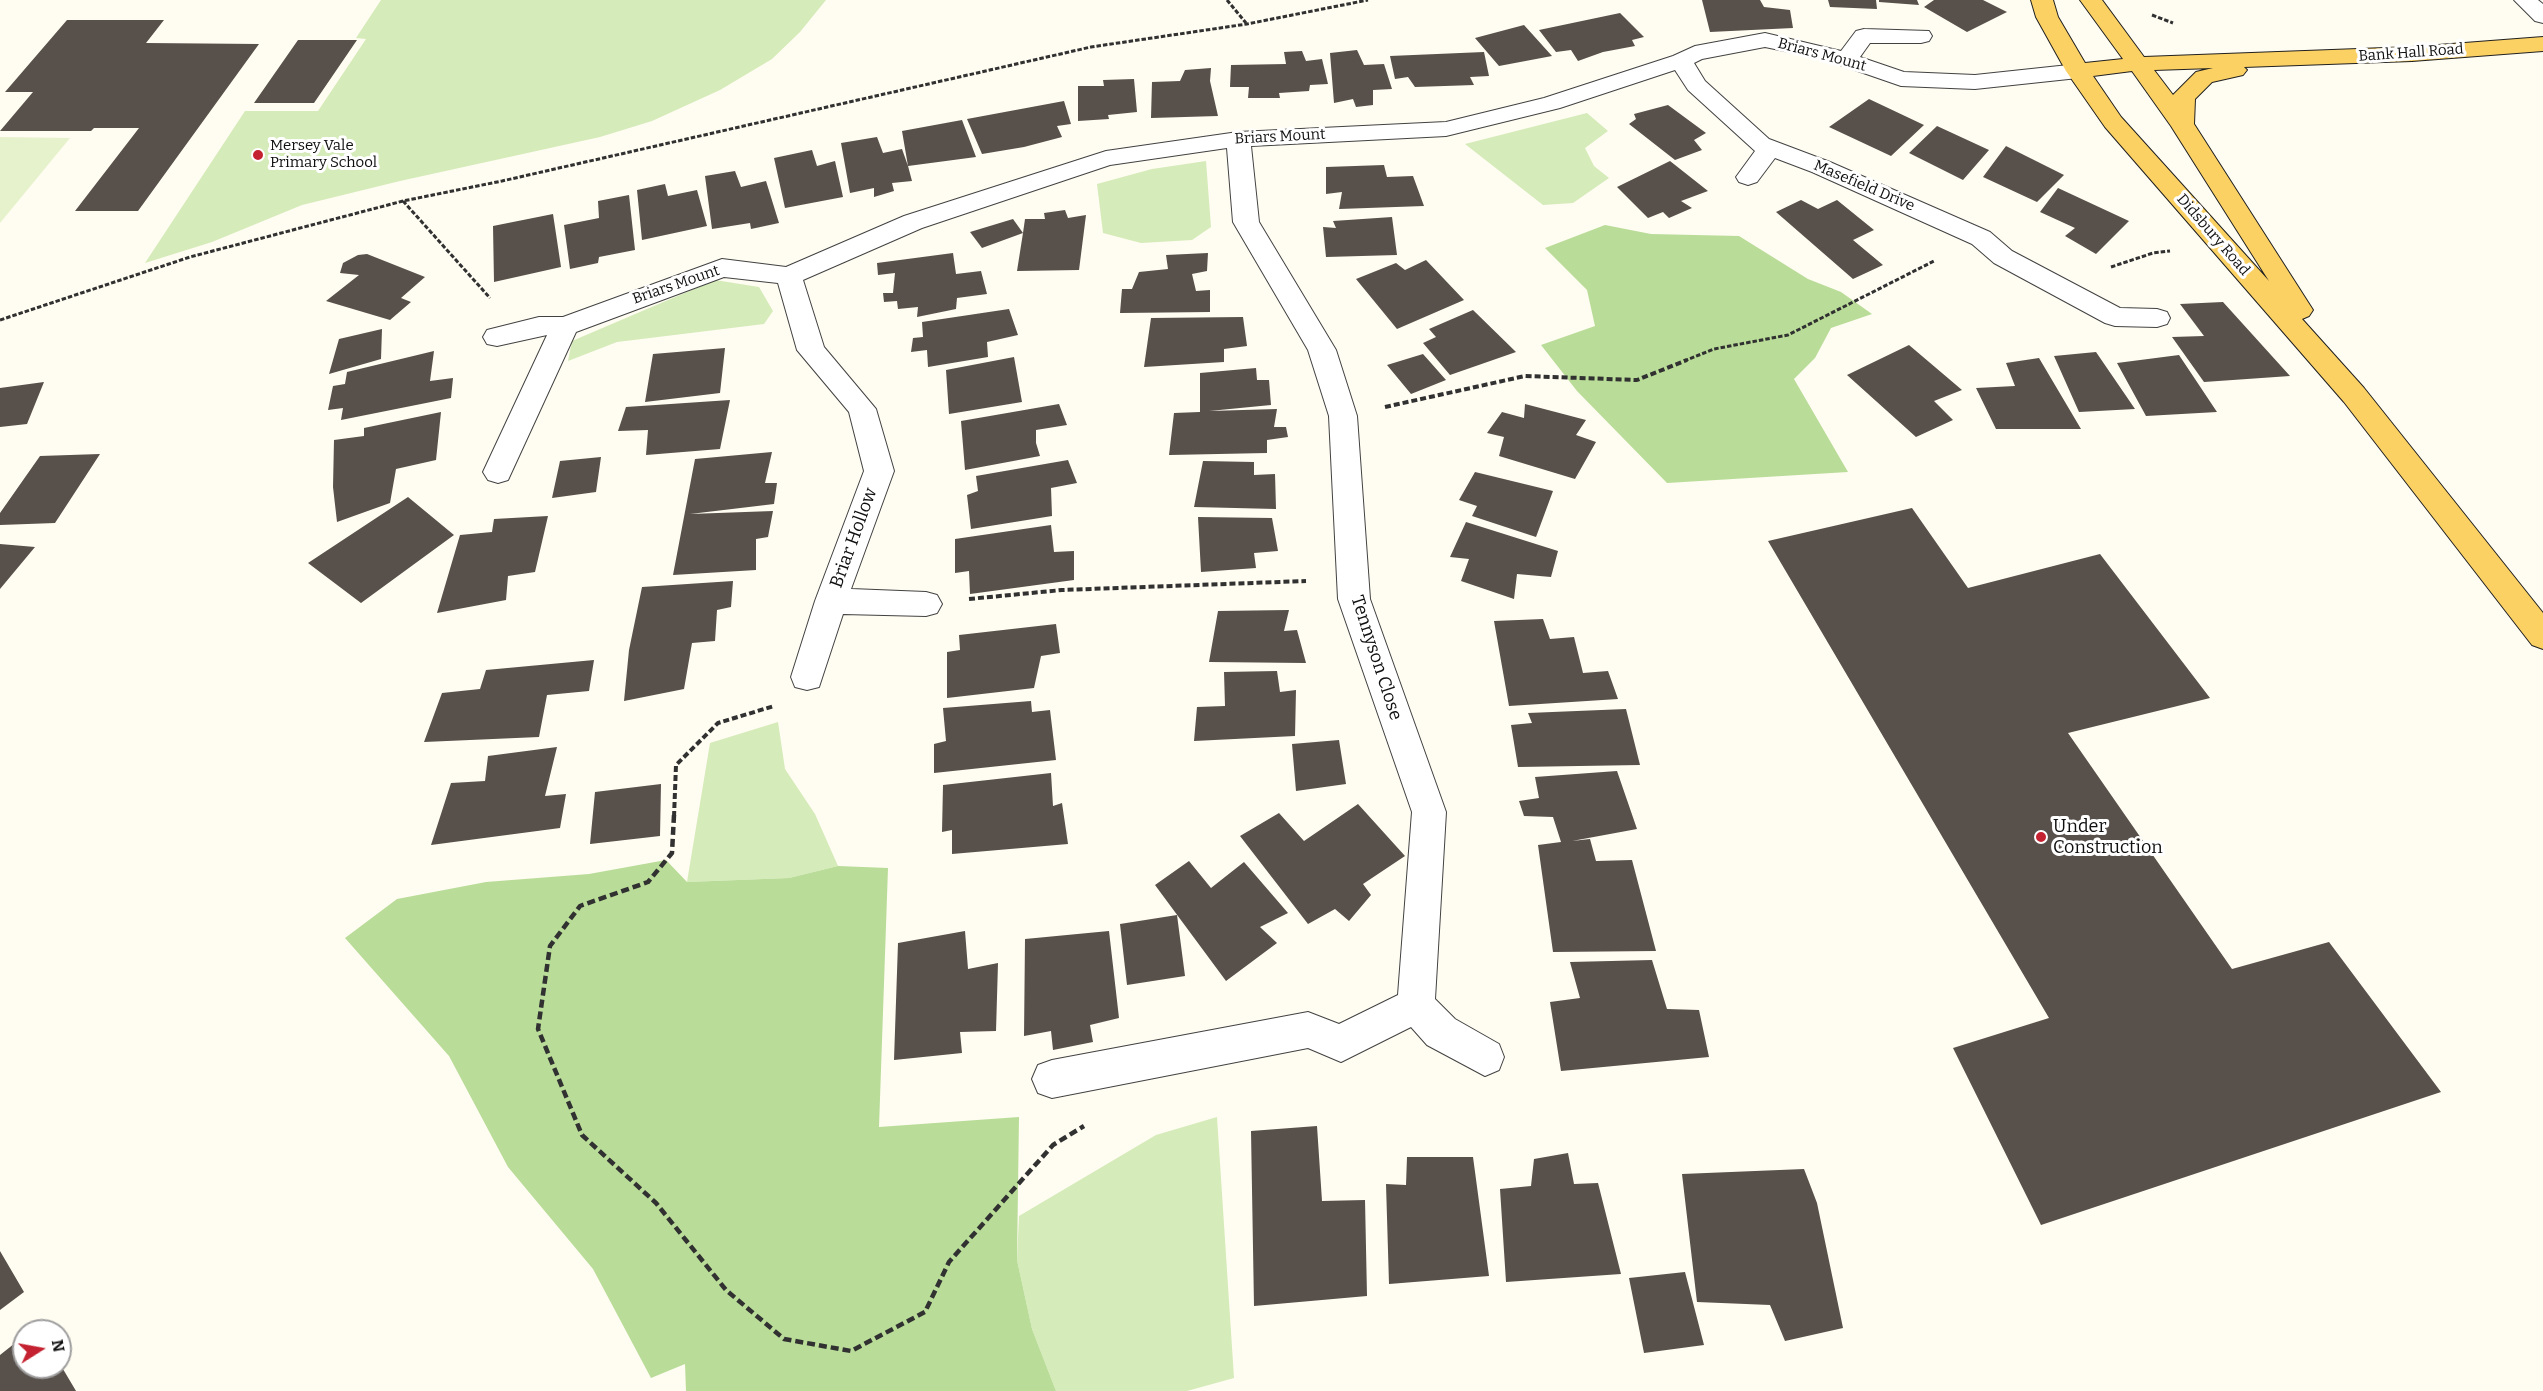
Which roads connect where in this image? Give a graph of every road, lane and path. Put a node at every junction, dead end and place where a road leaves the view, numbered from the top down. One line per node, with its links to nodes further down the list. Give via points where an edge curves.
1 (1227, 0): 7 (path)
2 (1368, 0): 7 (path)
3 (2042, 0): 14 (main road, Didsbury Road, via 2047,17)
4 (2091, 0): 13 (main road, Didsbury Road)
5 (2525, 0): 6 (street)
6 (2543, 16)
7 (1246, 24): 19 (path, via 1091,47)
8 (1921, 36): 10 (street, via 1855,32)
9 (2543, 44): 11 (main road, Bank Hall Road)
10 (1845, 60): 12 (street, Briars Mount, via 1765,40 1695,53); 14 (street, Briars Mount, via 1901,79 1975,82)
11 (2278, 60): 13 (main road, Bank Hall Road); 15 (main road, Bank Hall Road, via 2204,76 2183,98)
12 (1681, 61): 16 (street, Briars Mount, via 1552,103 1446,129); 17 (street, Masefield Drive, via 1696,85 1760,144)
13 (2137, 64): 14 (main road); 15 (main road, Didsbury Road)
14 (2078, 71): 21 (main road, Didsbury Road, via 2113,122)
15 (2182, 124): 30 (main road, Didsbury Road)
16 (1238, 139): 24 (street, Briars Mount, via 1106,158 913,222); 31 (street, Tennyson Close, via 1245,222 1322,350)
17 (1770, 148): 18 (street); 20 (street, Masefield Drive)
18 (1748, 177)
19 (403, 201): 27 (path, via 190,257); 29 (path)
20 (1981, 238): 22 (street, Masefield Drive); 31 (path, via 1788,335 1714,349 1637,380 1525,376)
21 (2221, 244): 25 (path, via 2152,253); 30 (main road, Didsbury Road)
22 (2003, 257): 23 (street); 25 (street, Masefield Drive)
23 (1978, 266)
24 (789, 276): 28 (street, Briars Mount, via 722,268); 34 (street, Briar Hollow, via 811,350 862,409 879,471)
25 (2060, 288): 26 (street, Masefield Drive, via 2115,317)
26 (2157, 318)
27 (0, 320)
28 (565, 326): 29 (street, Briars Mount, via 539,326); 32 (street)
29 (508, 334)
30 (2354, 395): 36 (main road, Didsbury Road)
31 (1343, 416): 33 (street, Tennyson Close)
32 (498, 472)
33 (1352, 580): 35 (path, via 1062,590); 38 (street, Tennyson Close, via 1354,599 1428,812)
34 (831, 601): 35 (street); 37 (street, Briar Hollow)
35 (926, 604)
36 (2543, 636)
37 (807, 677): 41 (path, via 775,706 718,723 676,765 672,853 648,882 580,906 550,946 538,1029 582,1135 656,1203 726,1290 784,1339 852,1351 925,1312 950,1262 1053,1145)
38 (1416, 1005): 39 (street, via 1441,1032); 40 (street, via 1341,1043 1308,1030)
39 (1485, 1057)
40 (1052, 1079)
41 (1090, 1122)

